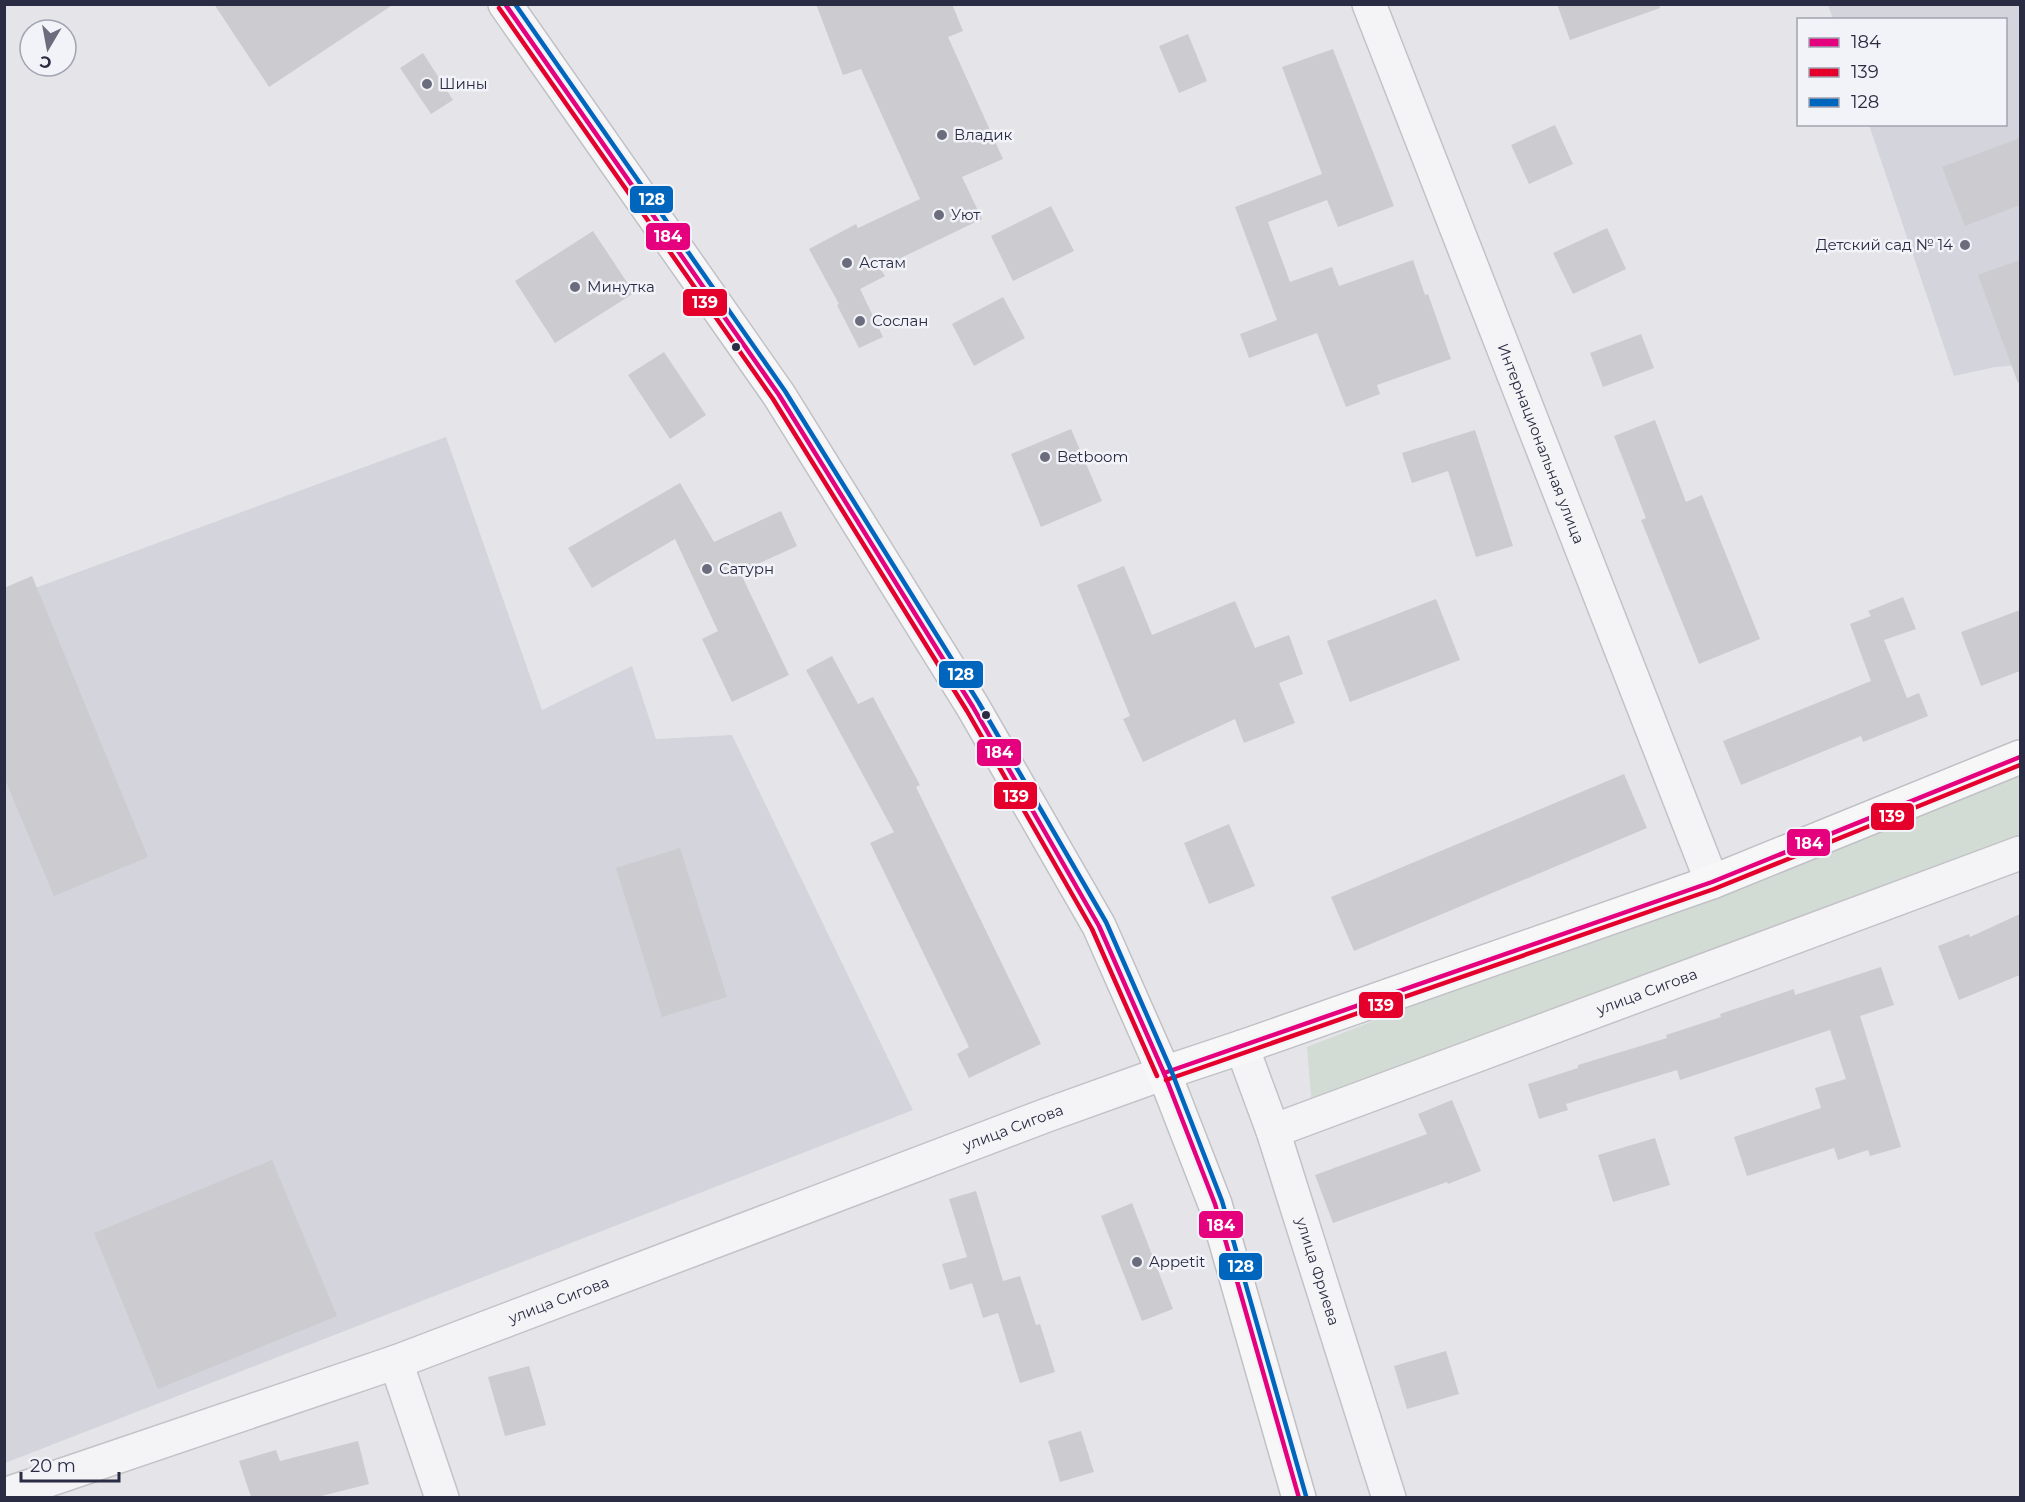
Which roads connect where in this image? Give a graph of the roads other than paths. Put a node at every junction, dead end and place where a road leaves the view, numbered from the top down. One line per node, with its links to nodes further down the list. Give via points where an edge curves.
1 (505, 4): 7 (main road, via 779,395 974,707 1099,926)
2 (1369, 4): 5 (street, Интернациональная улица)
3 (2020, 757): 5 (main road, улица Сигова)
4 (2020, 853): 8 (street, улица Сигова)
5 (1712, 882): 6 (main road, улица Сигова)
6 (1242, 1047): 7 (main road, улица Сигова); 8 (street, улица Фриева)
7 (1164, 1072): 9 (street, улица Сигова); 12 (main road, via 1215,1204)
8 (1273, 1131): 13 (street, улица Фриева)
9 (396, 1362): 10 (street, улица Сигова); 11 (street)
10 (4, 1495)
11 (442, 1497)
12 (1299, 1497)
13 (1389, 1497)

